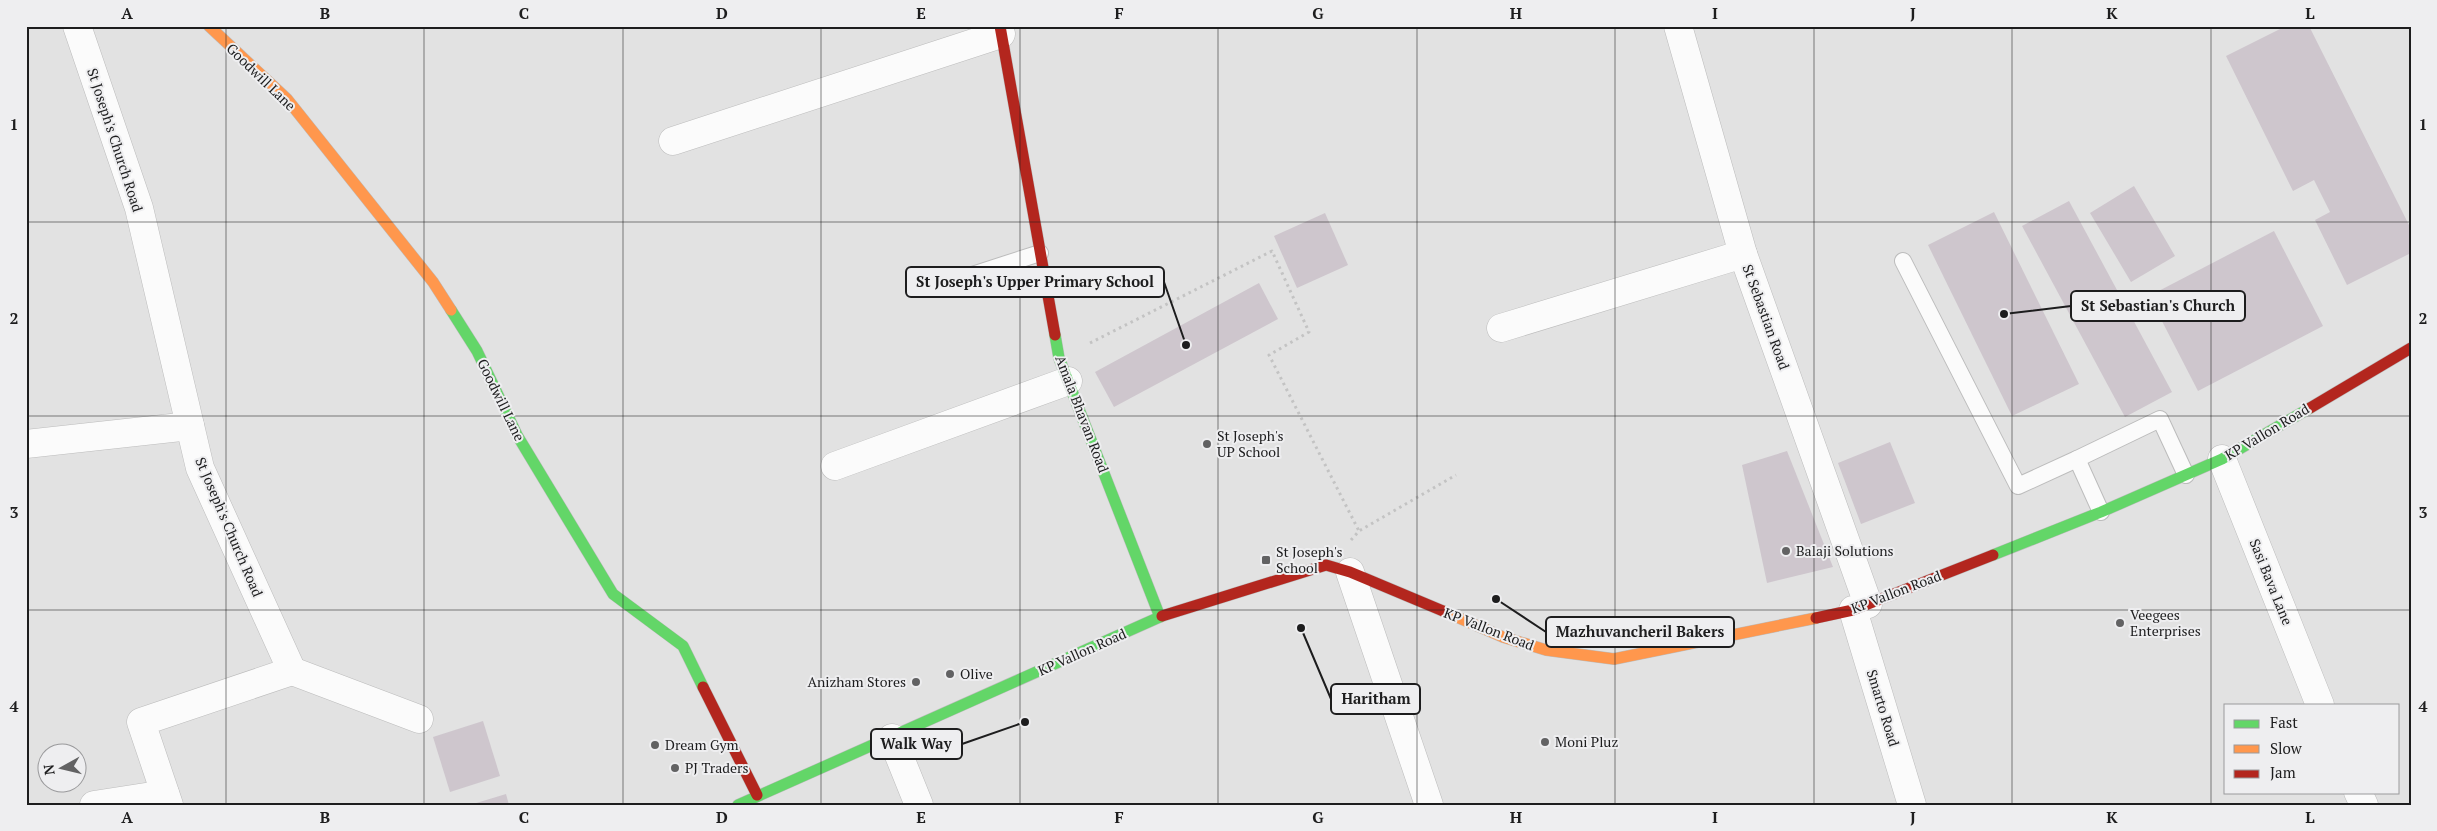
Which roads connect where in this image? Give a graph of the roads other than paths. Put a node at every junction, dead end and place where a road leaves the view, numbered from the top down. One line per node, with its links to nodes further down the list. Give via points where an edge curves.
1 (77, 26): 13 (street, St Joseph's Church Road, via 139,208)
2 (209, 26): 27 (street, Goodwill Lane, via 286,99 433,282 477,350 516,435 613,594 683,646)
3 (1678, 26): 7 (street, St Sebastian Road)
4 (1001, 30): 5 (street); 6 (street, Amala Bhavan Road)
5 (673, 141)
6 (1040, 253): 9 (lane); 12 (street, Amala Bhavan Road)
7 (1743, 254): 10 (street); 21 (street, St Sebastian Road)
8 (1903, 262): 15 (lane, via 2018,486)
9 (935, 287)
10 (1501, 328)
11 (2411, 348): 16 (street, KP Vallon Road)
12 (1064, 370): 17 (street); 22 (street, Amala Bhavan Road)
13 (190, 426): 14 (street); 23 (street, St Joseph's Church Road, via 200,468)
14 (26, 444)
15 (2077, 459): 18 (lane, via 2160,419); 19 (lane)
16 (2222, 459): 18 (street, KP Vallon Road); 24 (street, Sasi Bava Lane)
17 (835, 466)
18 (2186, 475): 19 (street, KP Vallon Road)
19 (2101, 512): 21 (street, KP Vallon Road)
20 (1338, 568): 21 (street, KP Vallon Road, via 1504,638 1546,650 1614,659); 22 (street, KP Vallon Road, via 1305,570); 32 (street)
21 (1861, 607): 33 (street, Smarto Road)
22 (1160, 617): 26 (street, KP Vallon Road)
23 (292, 671): 25 (street); 28 (street, via 141,722)
24 (2320, 704)
25 (419, 719)
26 (892, 738): 27 (street, KP Vallon Road); 31 (street)
27 (757, 795): 30 (street, KP Vallon Road)
28 (167, 799): 29 (street)
29 (94, 805)
30 (738, 805)
31 (919, 805)
32 (1429, 805)
33 (1912, 805)

